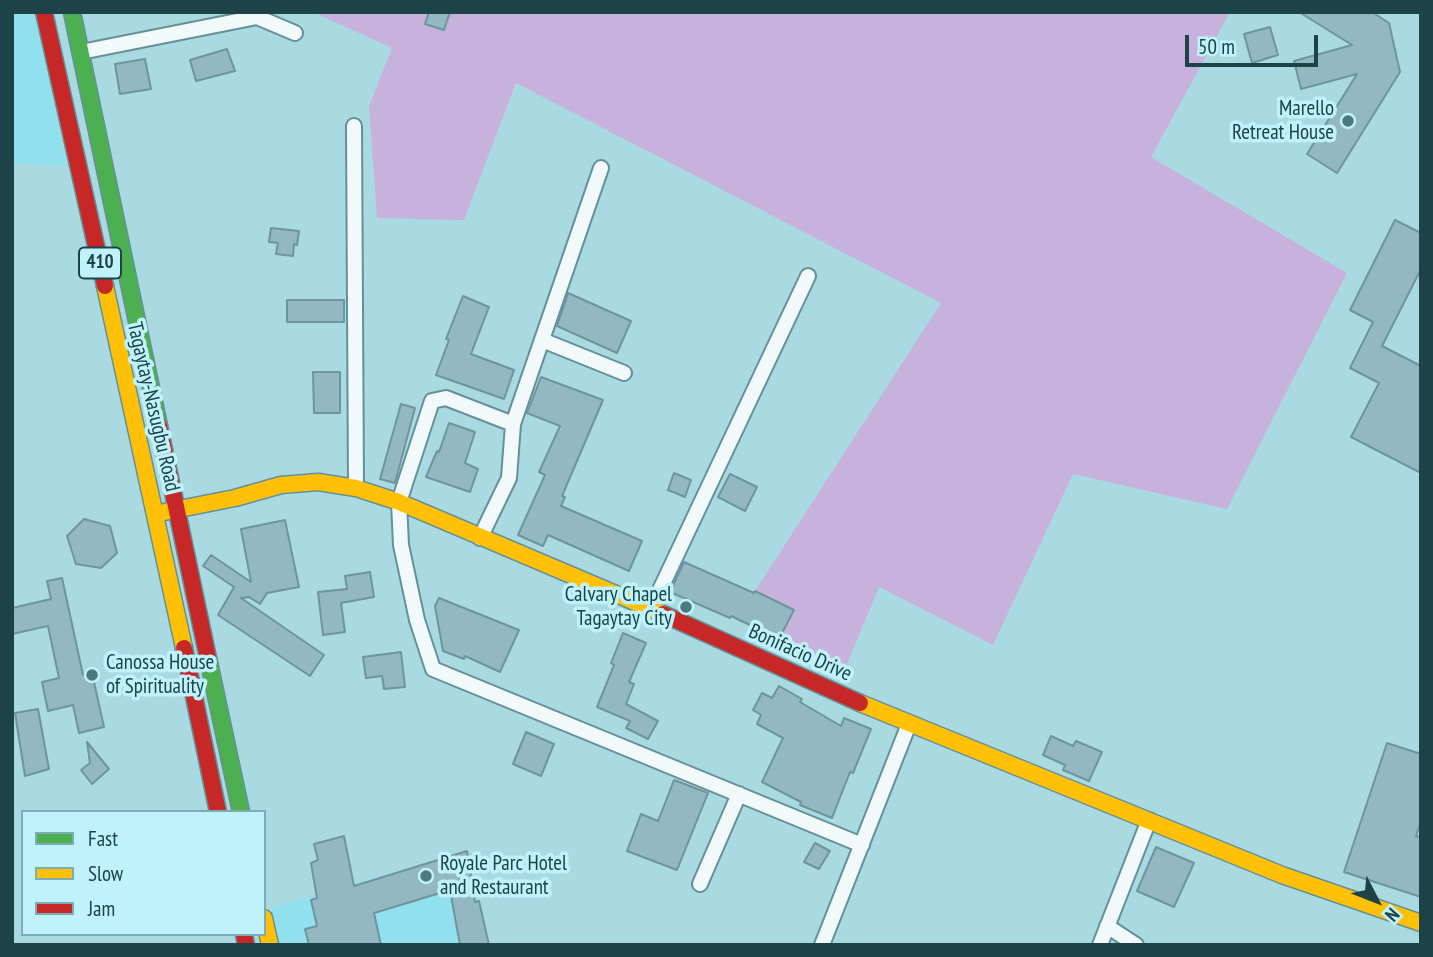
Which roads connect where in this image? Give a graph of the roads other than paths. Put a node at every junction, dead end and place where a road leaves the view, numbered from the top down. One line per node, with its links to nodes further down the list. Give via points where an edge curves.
1 (44, 12): 14 (main road, Tagaytay-Nasugbu Road / 410)
2 (72, 12): 4 (main road, Tagaytay-Nasugbu Road / 410)
3 (295, 33): 4 (street, via 257,17)
4 (80, 52): 13 (main road, Tagaytay-Nasugbu Road / 410)
5 (354, 125): 11 (street)
6 (601, 168): 8 (street)
7 (808, 276): 16 (street)
8 (542, 340): 9 (street); 10 (street)
9 (624, 373)
10 (513, 424): 12 (street, via 446,398 432,401); 15 (street, via 509,478)
11 (356, 488): 12 (main road, Bonifacio Drive); 13 (main road, Bonifacio Drive, via 318,482 281,485)
12 (400, 502): 15 (main road, Bonifacio Drive); 18 (street, via 401,545 433,669)
13 (177, 510): 14 (main road, Bonifacio Drive); 20 (main road, Tagaytay-Nasugbu Road / 410)
14 (156, 513): 19 (main road, Tagaytay-Nasugbu Road / 410)
15 (480, 538): 16 (main road, Bonifacio Drive)
16 (651, 609): 17 (main road, Bonifacio Drive)
17 (909, 724): 21 (main road, Bonifacio Drive); 22 (street)
18 (739, 794): 22 (street); 23 (street)
19 (218, 810)
20 (241, 810)
21 (1149, 820): 24 (main road, Bonifacio Drive, via 1282,875); 25 (street)
22 (862, 845): 28 (street)
23 (700, 884)
24 (1421, 923)
25 (1107, 926): 29 (street); 30 (street)
26 (266, 927): 27 (main road)
27 (270, 945)
28 (822, 945)
29 (1100, 945)
30 (1136, 945)

